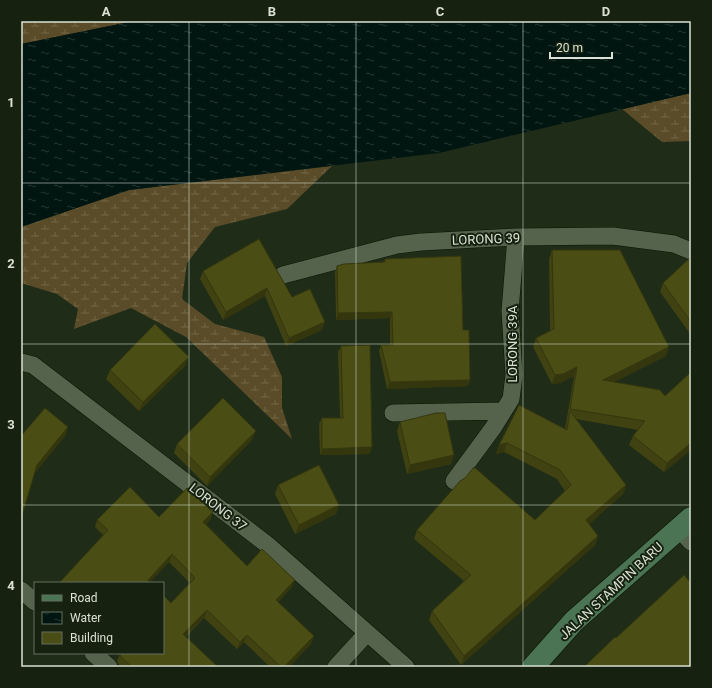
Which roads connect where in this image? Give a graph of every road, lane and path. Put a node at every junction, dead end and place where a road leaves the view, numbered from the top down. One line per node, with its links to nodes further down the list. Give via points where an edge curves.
1 (516, 238): 2 (street, LORONG 39, via 613,236 674,244); 3 (street, LORONG 39, via 397,245); 5 (street, LORONG 39A, via 510,311 514,374 511,399)
2 (691, 251)
3 (283, 275)
4 (21, 362): 11 (street, LORONG 37, via 33,365 269,546)
5 (503, 411): 6 (street); 7 (street, LORONG 39A)
6 (393, 413)
7 (454, 481)
8 (687, 530): 16 (street, JALAN STAMPIN BARU, via 574,621)
9 (21, 590): 10 (street)
10 (34, 601)
11 (367, 633): 14 (street); 15 (street, LORONG 37)
12 (94, 654): 13 (street)
13 (109, 667)
14 (336, 667)
15 (406, 667)
16 (534, 667)

